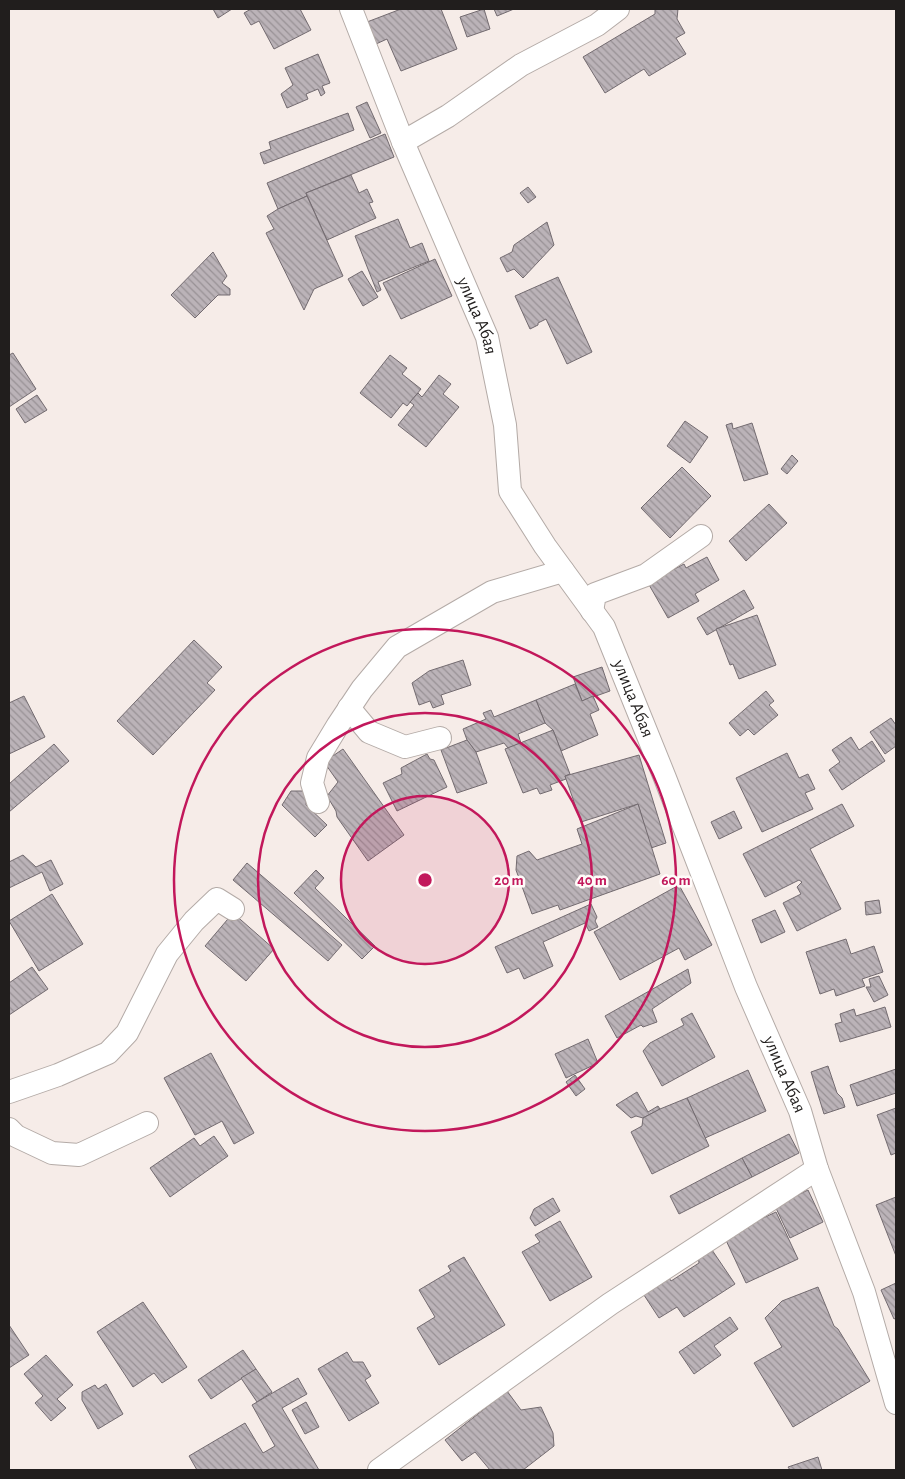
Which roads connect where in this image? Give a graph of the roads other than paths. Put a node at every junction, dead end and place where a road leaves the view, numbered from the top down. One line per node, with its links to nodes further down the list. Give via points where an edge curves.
1 (351, 9): 3 (street, улица Абая)
2 (618, 9): 3 (street, via 597,25 521,65 448,116)
3 (403, 142): 5 (street, улица Абая, via 487,337 505,425 510,491)
4 (701, 536): 6 (street, via 646,575 595,594)
5 (563, 571): 6 (street, улица Абая); 7 (street, via 492,592 397,647)
6 (592, 611): 14 (street, улица Абая, via 604,627 746,988 800,1111)
7 (349, 708): 8 (street, via 369,732 405,747); 9 (street, via 318,758 312,783)
8 (440, 738)
9 (318, 802)
10 (233, 909): 11 (street, via 217,899 194,921 167,954 127,1033 108,1053)
11 (9, 1092)
12 (147, 1123): 13 (street, via 79,1155 52,1153 16,1136)
13 (9, 1129)
14 (817, 1169): 15 (street, улица Абая, via 864,1292); 16 (street, via 610,1304)
15 (896, 1403)
16 (379, 1470)

